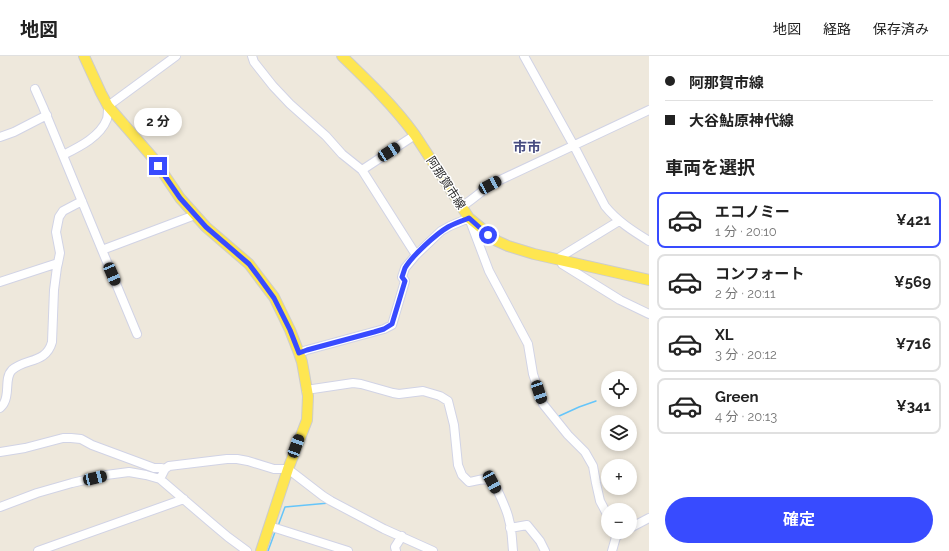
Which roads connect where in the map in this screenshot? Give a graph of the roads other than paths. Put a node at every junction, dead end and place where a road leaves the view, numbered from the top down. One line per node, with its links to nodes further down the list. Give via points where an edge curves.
1 (84, 56): 7 (main road)
2 (176, 56): 7 (street)
3 (252, 56): 14 (street, via 254,62 286,100)
4 (342, 56): 10 (main road, 阿那賀市線, via 384,98)
5 (524, 56): 12 (street)
6 (35, 88): 9 (street)
7 (108, 106): 13 (street, via 108,118 98,132 84,144); 17 (main road)
8 (649, 110): 12 (street)
9 (47, 115): 11 (street); 13 (street)
10 (415, 135): 14 (street); 16 (main road, 阿那賀市線)
11 (0, 138)
12 (574, 146): 16 (street, via 494,183); 19 (street, via 605,206)
13 (63, 155): 15 (street)
14 (362, 170): 22 (street)
15 (82, 200): 21 (street); 24 (street, via 63,211 58,217)
16 (461, 207): 18 (main road, 阿那賀市線)
17 (195, 215): 21 (street); 29 (main road, via 249,264 274,298)
18 (469, 218): 22 (street, via 441,231); 23 (main road, 阿那賀市線, via 497,241); 37 (street, via 489,271 528,344 542,404 585,452 593,466)
19 (619, 221): 20 (street); 23 (street)
20 (649, 241)
21 (102, 250): 28 (street)
22 (416, 255): 29 (street, via 405,268 402,277 405,281 392,324 384,329)
23 (559, 260): 25 (main road, 阿那賀市線); 27 (street, via 620,300)
24 (58, 263): 26 (street); 31 (street, via 50,348 46,354 34,361 13,369 9,374 7,396)
25 (649, 280)
26 (0, 282)
27 (649, 314)
28 (137, 334)
29 (299, 353): 30 (main road)
30 (306, 390): 34 (main road, via 306,420); 42 (street, via 352,383 399,394 423,390 448,401 454,425 458,465 462,475 469,482 486,479 492,482 500,495)
31 (0, 408)
32 (0, 452): 33 (street, via 71,438 154,468)
33 (165, 469): 34 (street, via 169,466 227,459 248,461 274,469); 35 (street)
34 (288, 469): 41 (main road); 43 (street, via 323,496)
35 (160, 479): 36 (street); 38 (street, via 129,472 106,475 37,493)
36 (184, 499): 45 (street); 46 (street)
37 (601, 504)
38 (0, 508)
39 (649, 518): 40 (street)
40 (637, 524)
41 (269, 526): 47 (main road); 48 (street)
42 (510, 528): 51 (street); 52 (street, via 527,525)
43 (402, 536): 49 (street, via 395,547); 50 (street)
44 (614, 539): 53 (street)
45 (38, 551)
46 (247, 551)
47 (261, 551)
48 (348, 551)
49 (396, 551)
50 (433, 551)
51 (513, 551)
52 (545, 551)
53 (612, 551)

